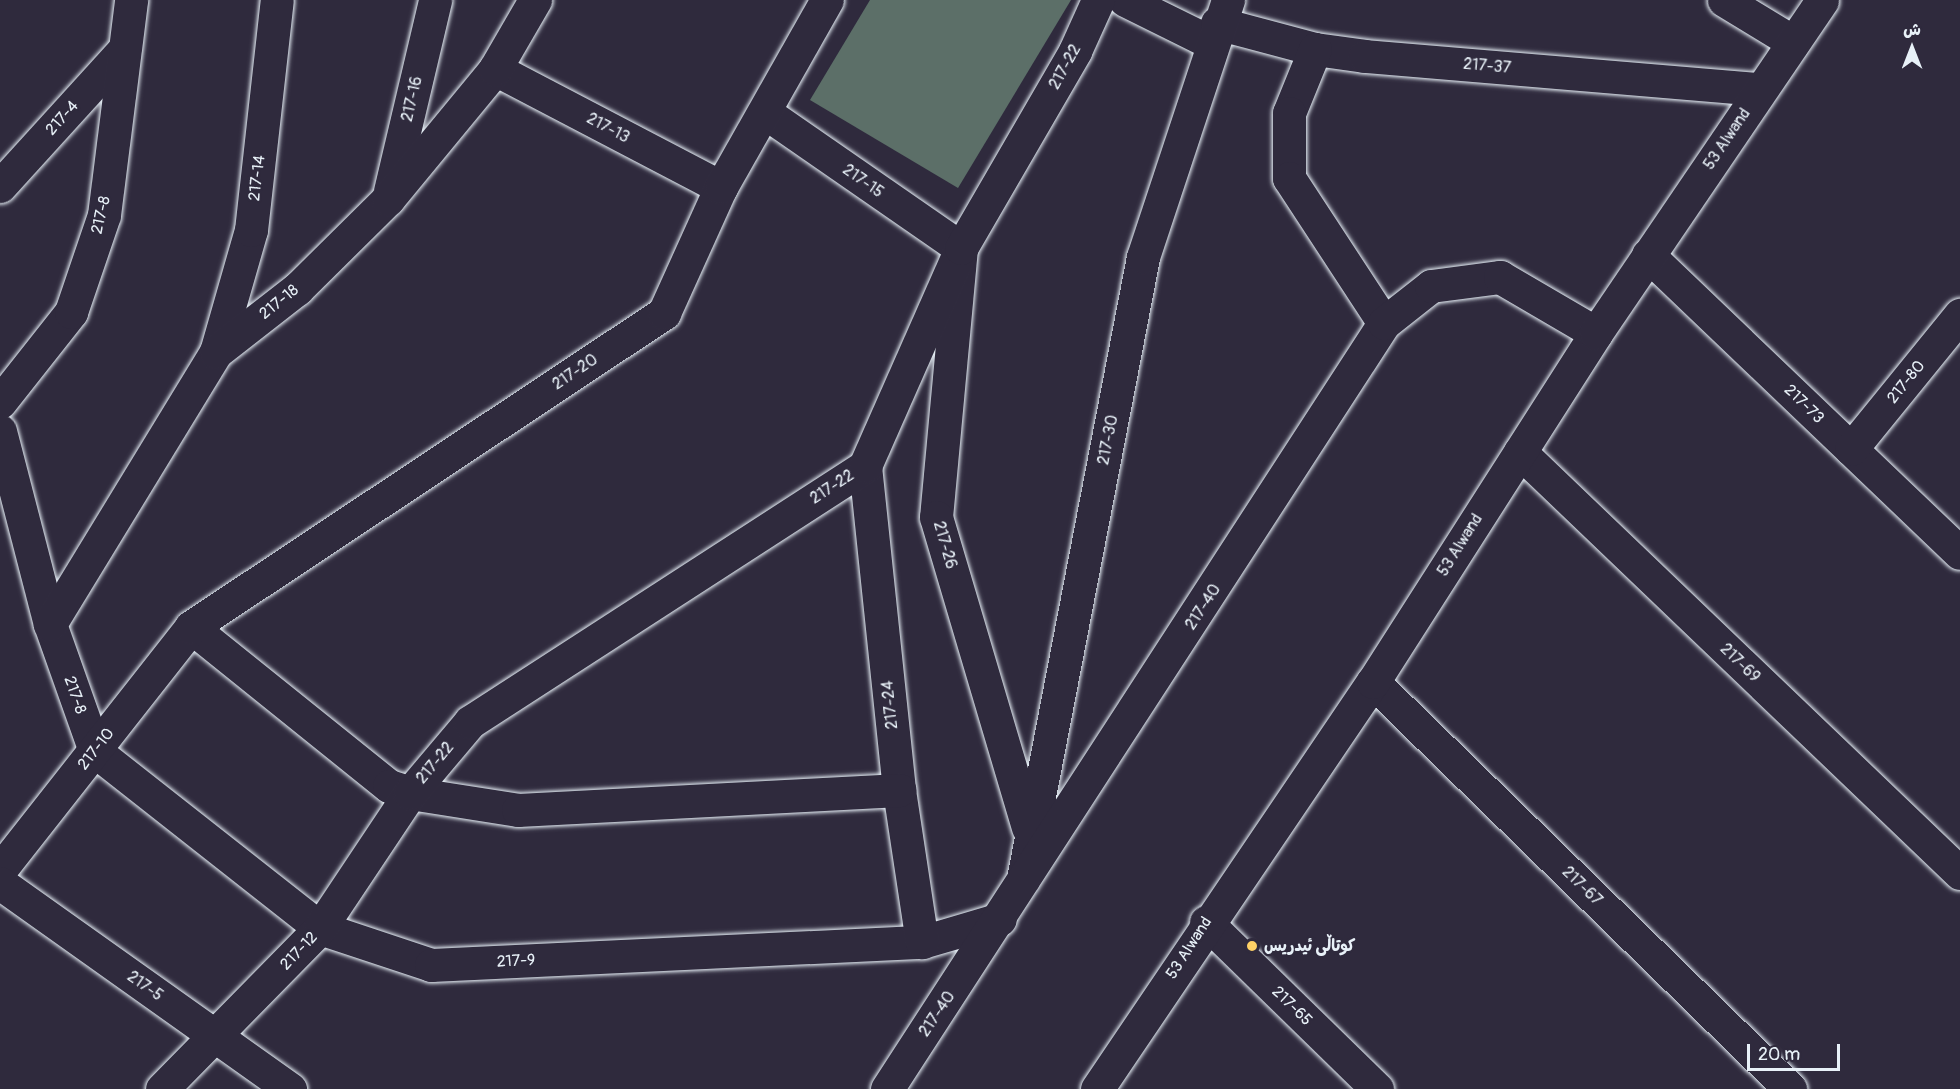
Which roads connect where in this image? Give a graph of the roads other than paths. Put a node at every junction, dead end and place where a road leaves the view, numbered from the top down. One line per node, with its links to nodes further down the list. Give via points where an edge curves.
1 (131, 0): 13 (street, 217-8)
2 (277, 0): 25 (street, 217-14, via 251,230)
3 (435, 0): 19 (street, 217-16)
4 (535, 0): 14 (street, 217-18)
5 (827, 0): 16 (street, 217-20)
6 (1098, 0): 20 (street, 217-22, via 1075,51)
7 (1125, 0): 10 (street, 217-37)
8 (1724, 0): 11 (street)
9 (1822, 0): 11 (street, 53 Alwand)
10 (1218, 22): 12 (street, 217-37); 38 (street, 217-30, via 1143,257)
11 (1793, 42): 15 (street, 53 Alwand)
12 (1315, 49): 15 (street, 217-37); 23 (street, via 1288,114 1288,178)
13 (123, 51): 17 (street, 217-4); 26 (street, 217-8, via 104,215 71,312)
14 (495, 69): 18 (street, 217-13); 19 (street, 217-18)
15 (1761, 89): 21 (street, 53 Alwand)
16 (766, 114): 18 (street, 217-20); 20 (street, 217-15)
17 (0, 186)
18 (721, 187): 33 (street, 217-20, via 664,313)
19 (388, 199): 25 (street, 217-18, via 297,289)
20 (961, 248): 30 (street, 217-22); 38 (street, 217-26, via 936,517)
21 (1648, 255): 24 (street, 53 Alwand); 28 (street, 217-73)
22 (1960, 315): 28 (street, 217-80)
23 (1384, 323): 24 (street, 217-40, via 1431,286 1500,277); 38 (street, 217-40)
24 (1596, 333): 29 (street, 53 Alwand)
25 (216, 352): 32 (street, 217-18)
26 (0, 402)
27 (0, 431): 32 (street, 217-8)
28 (1851, 448): 31 (street, 217-73)
29 (1520, 452): 34 (street, 53 Alwand); 40 (street, 217-69)
30 (865, 466): 36 (street, 217-24); 37 (street, 217-22, via 470,722)
31 (1960, 554)
32 (50, 624): 35 (street, 217-8)
33 (191, 627): 35 (street, 217-10); 37 (street, via 389,786)
34 (1373, 682): 44 (street, 53 Alwand); 53 (street, 217-67)
35 (95, 750): 39 (street, 217-10); 45 (street, 217-9)
36 (899, 790): 37 (street, via 518,810); 46 (street, 217-24)
37 (410, 793): 45 (street, 217-12)
38 (1039, 840): 42 (street, 217-30)
39 (0, 870)
40 (1960, 873)
41 (0, 884): 47 (street, 217-5)
42 (1022, 889): 43 (street, 217-40)
43 (1000, 919): 46 (street, 217-9); 50 (street, 217-40)
44 (1206, 922): 51 (street, 53 Alwand); 52 (street, 217-65)
45 (320, 928): 46 (street, 217-9, via 431,965); 47 (street, 217-12)
46 (922, 942)
47 (217, 1037): 48 (street, 217-12); 49 (street, 217-5)
48 (162, 1089)
49 (290, 1089)
50 (887, 1089)
51 (1097, 1089)
52 (1377, 1089)
53 (1790, 1089)

